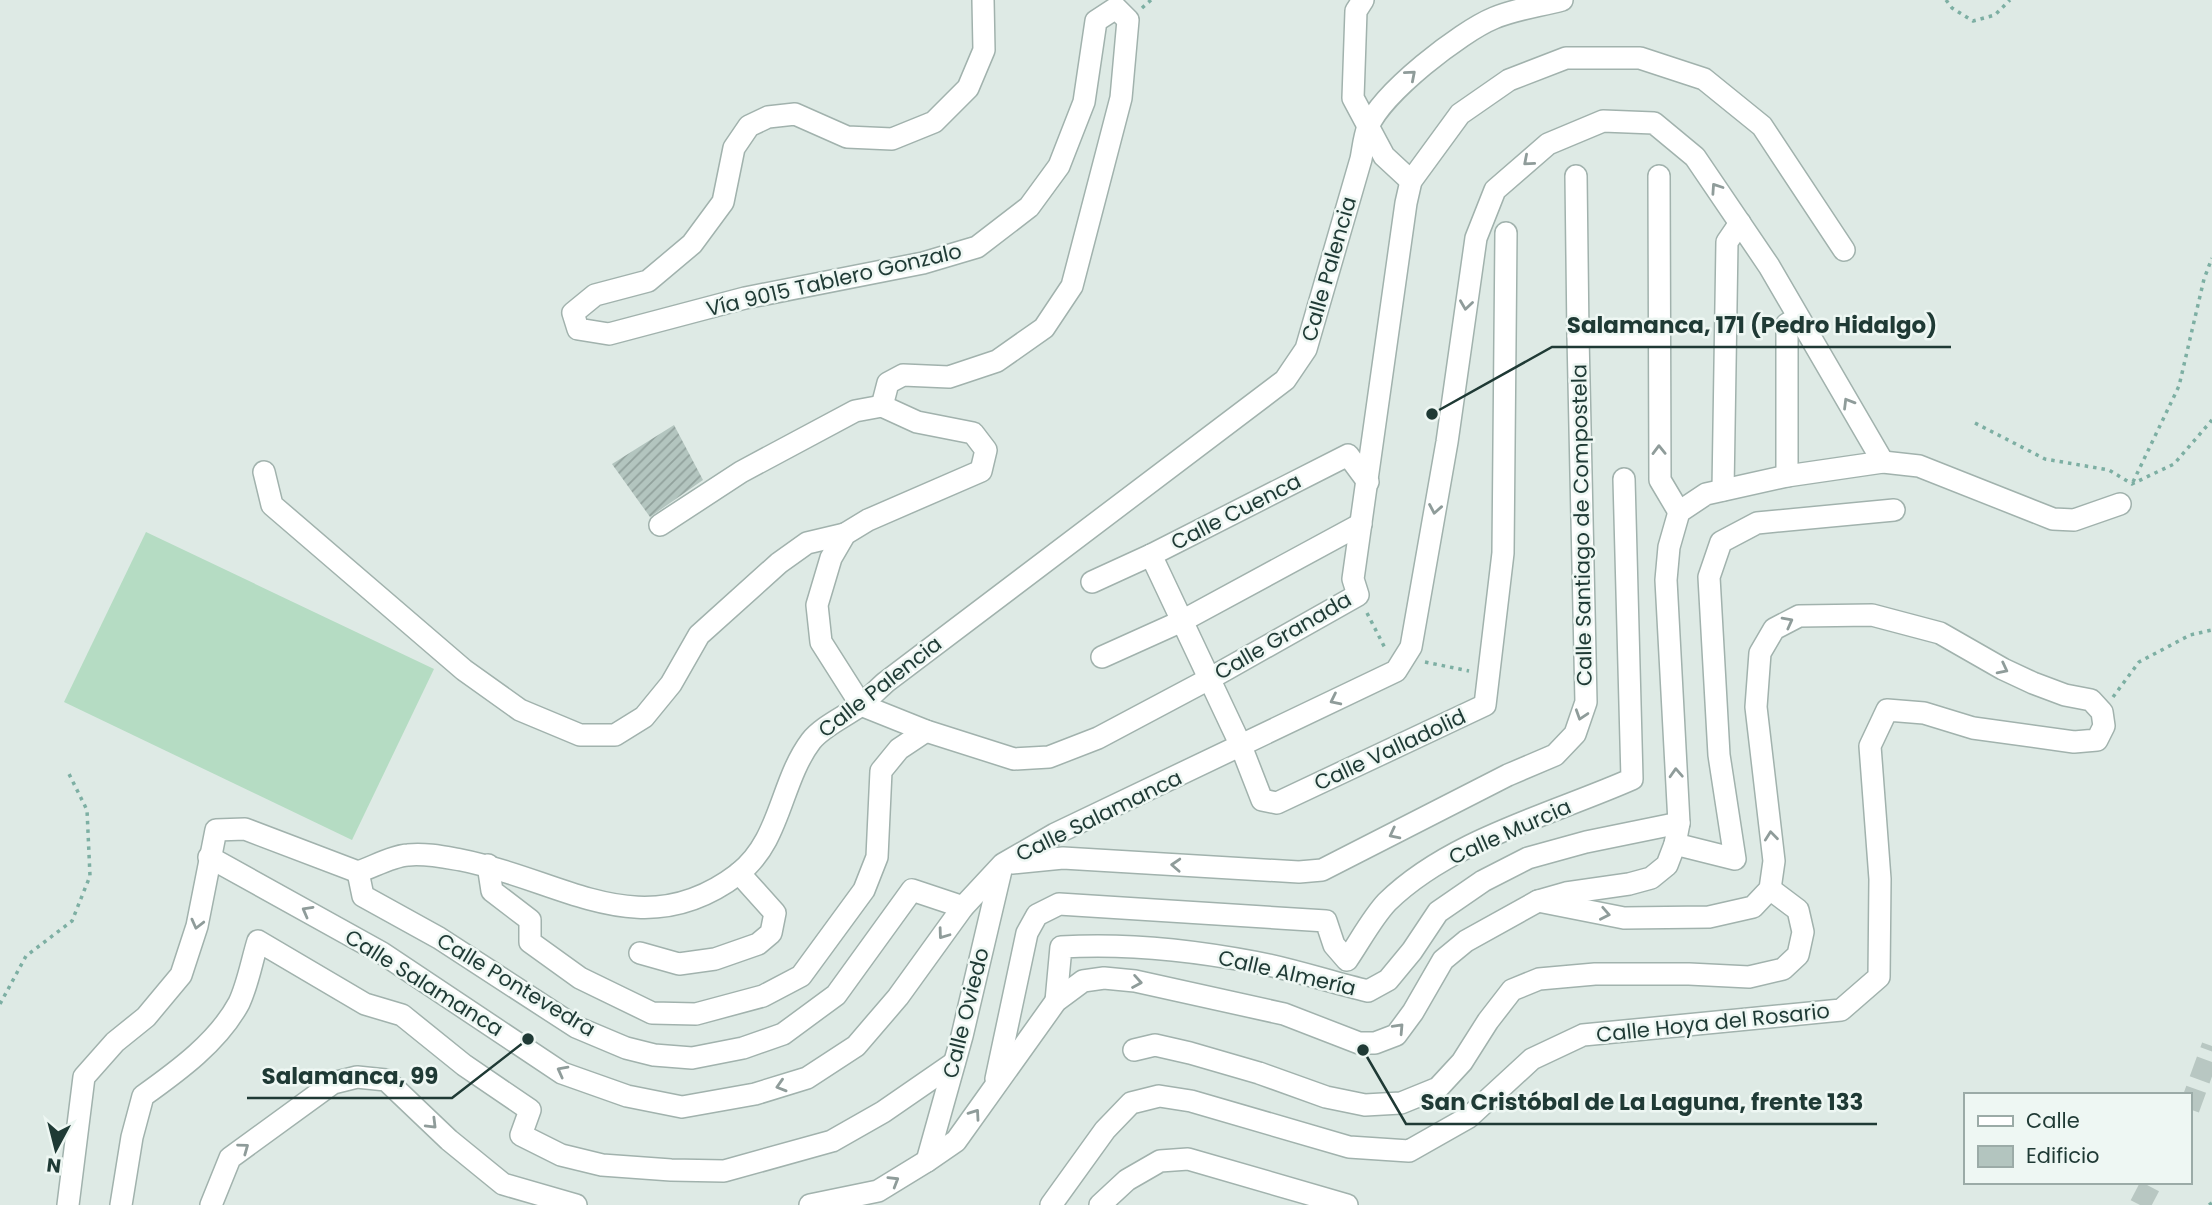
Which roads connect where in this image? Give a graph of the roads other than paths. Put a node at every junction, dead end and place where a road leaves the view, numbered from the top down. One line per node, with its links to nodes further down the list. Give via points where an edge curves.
1 (982, 0): 14 (street, Vía 9015 Tablero Gonzalo, via 984,50 968,88 934,122 892,139 847,137 795,114 768,117 749,126 734,148 723,202 692,244 648,281 595,295 573,313 578,329 609,334 745,298 923,263 978,247 1029,206 1059,166 1084,102 1096,21 1116,8 1128,20 1121,98 1072,286 1044,328 997,361 949,377 903,375 888,383)
2 (1363, 0): 4 (street, via 1356,11 1353,98)
3 (1562, 0): 4 (street, one-way to 3, via 1406,80 1443,49 1493,18)
4 (1368, 127): 7 (street, via 1384,156); 32 (street, Calle Palencia, via 1306,349 1285,380)
5 (1576, 176): 12 (street, Calle Santiago de Compostela)
6 (1659, 176): 13 (street)
7 (1412, 181): 10 (street, Calle Granada, via 1460,114 1509,80 1566,58 1640,58 1704,79 1762,125); 19 (street, Calle Granada)
8 (1740, 223): 11 (street); 20 (street, via 1727,242); 34 (street, Calle Salamanca, one-way to 34, via 1695,157 1654,123 1603,121 1548,144 1495,190 1476,238 1411,647 1401,664)
9 (1506, 233): 34 (street, Calle Valladolid, via 1503,553 1485,705 1277,803 1262,800)
10 (1844, 250)
11 (1798, 318): 15 (street, one-way to 11); 17 (street, via 1787,324)
12 (1578, 336): 13 (street, Calle Santiago de Compostela); 38 (street, Calle Santiago de Compostela, one-way to 38, via 1586,702 1575,734 1555,755 1322,870 1063,858)
13 (1658, 336): 23 (street, one-way to 13, via 1660,480)
14 (882, 405): 25 (street, via 855,411 752,466); 26 (street, via 916,422 973,433 986,450 981,471)
15 (1883, 461): 17 (street); 21 (street, via 1919,466 2053,519 2074,520)
16 (264, 472): 26 (street, via 272,505 464,670 520,710 580,735 615,735 645,718 699,635 807,543)
17 (1787, 476): 20 (street)
18 (1625, 479): 49 (street, Calle Murcia, via 1632,779 1465,848 1422,875 1387,903 1347,960 1334,945 1326,921 1059,904 1037,915 1027,933)
19 (1368, 482): 24 (street, Calle Granada); 27 (street, Calle Cuenca, via 1348,455)
20 (1723, 490): 23 (street, via 1706,494)
21 (2120, 503)
22 (1894, 510): 36 (street, via 1757,523 1721,542 1710,577 1718,755 1735,859)
23 (1679, 512): 35 (street, one-way to 23, via 1666,580)
24 (1361, 524): 29 (street); 31 (street, Calle Granada, via 1353,579 1358,595)
25 (660, 525)
26 (845, 534): 32 (street, via 831,558 817,605 818,617 821,642)
27 (1151, 555): 28 (street, Calle Cuenca); 29 (street, Calle Valladolid)
28 (1093, 582)
29 (1182, 621): 30 (street); 31 (street, Calle Valladolid)
30 (1102, 657)
31 (1209, 679): 33 (street, Calle Granada, via 1098,738 1049,757 1014,759); 34 (street, Calle Valladolid)
32 (861, 705): 33 (street, Calle Granada); 41 (street, Calle Palencia, via 813,738 795,766 762,849)
33 (926, 731): 39 (street, via 899,749 881,771 877,857 864,890 801,976 763,996 696,1014 652,1013 580,978 530,942 530,920 492,891)
34 (1241, 746): 38 (street, Calle Salamanca, via 1055,834)
35 (1679, 822): 36 (street); 46 (street, Calle Almería, via 1528,858 1483,881 1438,912 1388,980 1368,991 1255,962 1176,950 1096,945 1061,947)
36 (1675, 844): 43 (street, via 1667,865 1651,878)
37 (209, 857): 40 (street, via 216,830 245,829); 44 (street, Calle Salamanca, one-way to 37, via 856,1046 807,1078 755,1094 682,1107 627,1096 562,1073 382,953); 51 (street, one-way to 51, via 197,926 181,975 146,1017 115,1042 84,1077)
38 (1003, 864): 44 (street, Calle Salamanca); 48 (street, Calle Oviedo)
39 (488, 865): 40 (street, Calle Palencia, via 406,855); 41 (street, Calle Palencia, via 609,906 654,909 699,899)
40 (358, 872): 44 (street, Calle Pontevedra, via 363,896 439,938 576,1027 625,1048 692,1058 783,1034 836,995 912,890)
41 (739, 873): 45 (street, via 775,913 771,933 758,944 715,959 679,964)
42 (1770, 889): 43 (street, one-way to 42, via 1624,918 1709,917 1753,907); 47 (street, via 1797,910 1803,933 1798,955 1783,969 1749,977 1608,974 1539,979 1512,990 1438,1088 1401,1103 1365,1105 1326,1097 1155,1045); 56 (street, Calle Hoya del Rosario, one-way to 56, via 1774,861 1756,707 1760,653 1774,629 1799,616 1872,615 1940,633 2033,683 2091,699 2102,712 2104,726 2097,740 2074,742 1887,710 1870,746 1880,879 1879,977 1841,1010 1583,1035 1532,1059 1469,1117 1409,1151 1349,1147 1191,1101 1159,1096 1131,1102)
43 (1538, 901): 46 (street, one-way to 43, via 1083,981 1135,981 1283,1014 1359,1043 1374,1043 1396,1035 1443,960 1466,940)
44 (963, 907)
45 (640, 953)
46 (1056, 1001): 49 (street)
47 (1134, 1050)
48 (954, 1063): 50 (street, Calle Oviedo); 52 (street, via 832,1141 782,1157 724,1171 602,1165 561,1155 521,1135 530,1110 402,1016 365,1004 258,941 240,1002 219,1033 143,1097)
49 (994, 1086): 50 (street, one-way to 49, via 956,1141)
50 (927, 1161): 55 (street, one-way to 50, via 878,1191)
51 (68, 1205)
52 (121, 1205)
53 (211, 1205): 54 (street, one-way to 54, via 230,1158 334,1083 356,1077 386,1080 503,1184)
54 (576, 1205)
55 (810, 1205)
56 (1051, 1205)
57 (1100, 1205): 58 (street, via 1127,1180 1160,1161 1188,1159)
58 (1347, 1205)

